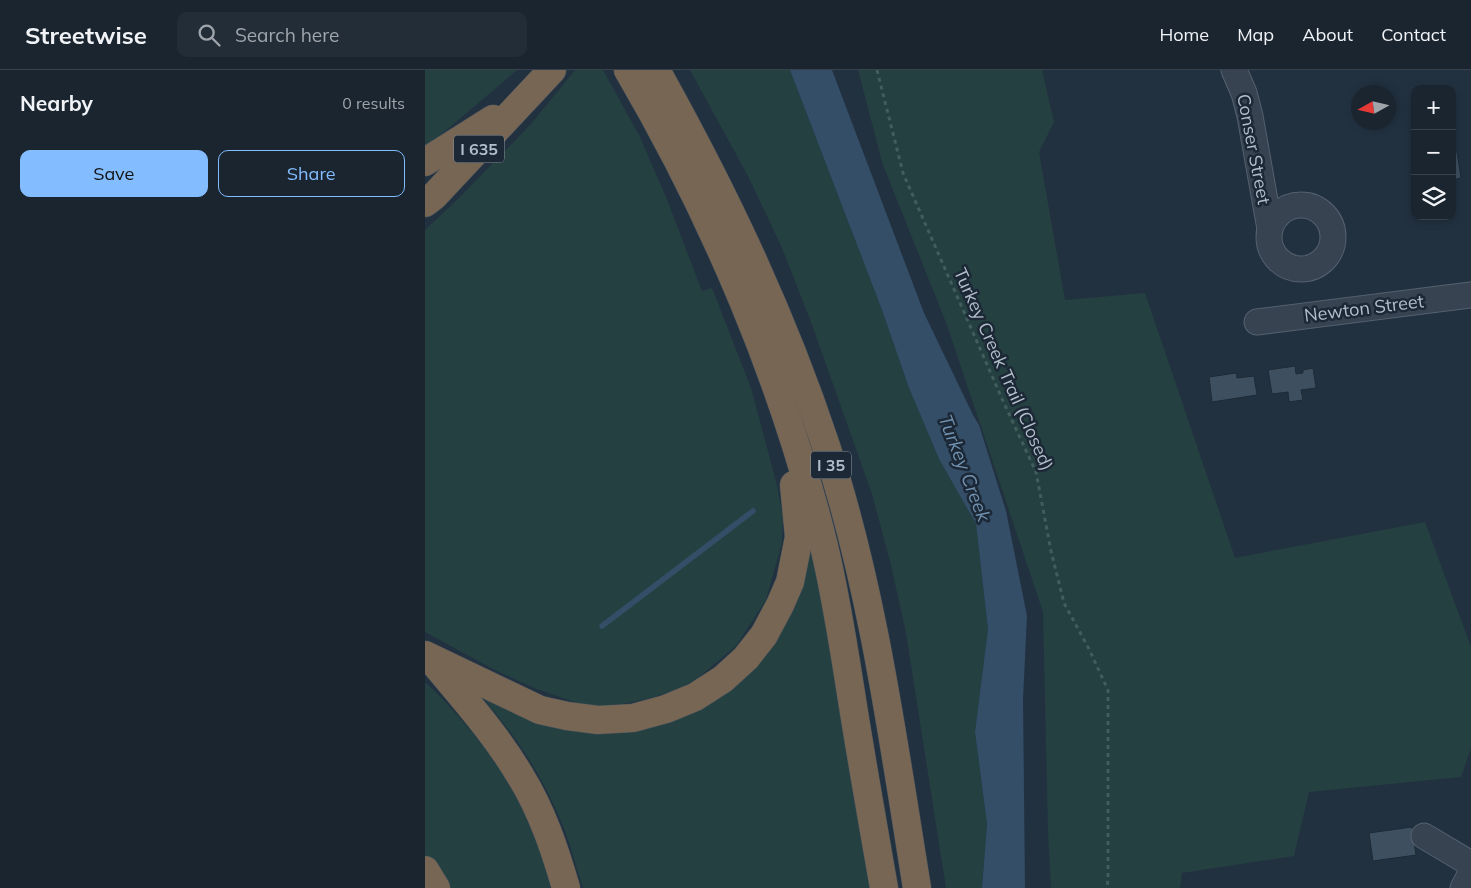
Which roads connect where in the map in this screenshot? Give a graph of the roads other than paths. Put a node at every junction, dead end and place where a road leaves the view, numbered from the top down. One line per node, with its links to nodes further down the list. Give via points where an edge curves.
1 (552, 70): 5 (highway)
2 (628, 70): 11 (highway, via 692,189 743,300)
3 (656, 70): 20 (highway, I 35, via 699,146 766,287 797,362 826,448 871,622)
4 (1234, 70): 8 (street, Conser Street, via 1250,116)
5 (531, 94): 6 (highway); 7 (highway, I 635)
6 (425, 162)
7 (425, 204)
8 (1269, 229)
9 (1471, 295): 10 (street, Newton Street)
10 (1257, 322)
11 (777, 389): 12 (highway, via 796,494 799,537 790,582 768,628 746,658 723,679 666,710 633,718 598,720 540,710); 19 (highway, via 825,547)
12 (428, 657): 18 (highway, via 476,713 522,778 541,817)
13 (1424, 836): 14 (street)
14 (1471, 864)
15 (425, 870): 17 (highway)
16 (1471, 873): 21 (street)
17 (436, 888)
18 (566, 888)
19 (884, 888)
20 (917, 888)
21 (1463, 888)

